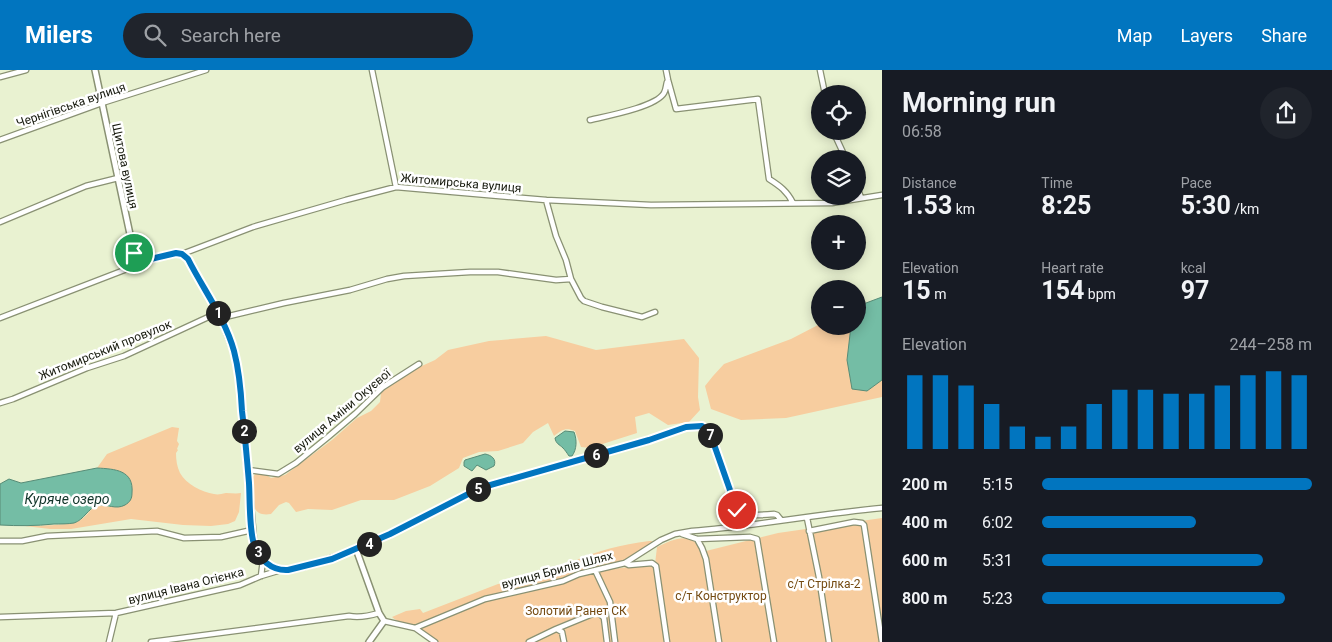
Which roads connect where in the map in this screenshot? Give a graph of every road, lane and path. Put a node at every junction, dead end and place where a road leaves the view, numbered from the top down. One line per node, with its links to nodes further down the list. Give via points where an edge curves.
1 (26, 70): 7 (street)
2 (95, 70): 12 (street, Щитова вулиця)
3 (206, 70): 12 (street, Чернігівська вулиця)
4 (372, 70): 16 (street)
5 (666, 70): 8 (street)
6 (820, 70): 9 (street)
7 (0, 77)
8 (668, 80): 10 (street); 11 (street)
9 (823, 85)
10 (664, 94): 11 (street); 13 (street, via 654,102)
11 (672, 96): 20 (street, via 676,109 758,99 769,179 789,194)
12 (102, 103): 14 (street, Чернігівська вулиця); 15 (street, Щитова вулиця)
13 (590, 120)
14 (0, 140)
15 (118, 178): 22 (street, via 86,186); 24 (street, Щитова вулиця, via 134,253)
16 (396, 187): 19 (street, Житомирська вулиця); 23 (street, Житомирська вулиця, via 253,227)
17 (882, 195): 18 (street, Житомирська вулиця)
18 (866, 197)
19 (546, 200): 20 (street, Житомирська вулиця, via 651,205); 25 (street)
20 (792, 203): 21 (street, Житомирська вулиця)
21 (811, 203)
22 (0, 222)
23 (182, 254): 24 (street, Житомирська вулиця); 27 (street, via 188,259)
24 (142, 261): 28 (street, Житомирська вулиця)
25 (571, 279): 26 (street, via 584,301 642,317); 27 (street, Житомирський провулок, via 498,272 404,276 350,290)
26 (655, 312)
27 (219, 315): 30 (street, Житомирський провулок, via 124,356); 32 (street, via 234,351 239,374)
28 (0, 318)
29 (419, 364): 32 (street, вулиця Аміни Окуєвої, via 383,387 296,463 278,474)
30 (0, 403)
31 (709, 432): 31 (street, via 716,449 728,482 713,438); 31 (street, via 718,458 732,496 727,481); 35 (street, via 737,510 750,516 777,515); 41 (street, вулиця Івана Огієнка, via 702,426 686,427 480,488)
32 (248, 470): 36 (street)
33 (882, 508): 34 (street, вулиця Брилів Шлях)
34 (807, 518): 35 (street, вулиця Брилів Шлях); 37 (street)
35 (781, 520): 38 (street, вулиця Брилів Шлях)
36 (252, 530): 40 (street, via 221,537 184,538 157,531); 42 (street, via 254,545)
37 (809, 530): 64 (street); 65 (street, via 854,522 864,525)
38 (680, 534): 39 (street); 43 (street, вулиця Брилів Шлях, via 661,540)
39 (697, 539): 62 (street, via 706,559); 63 (street, via 757,539)
40 (0, 541)
41 (356, 549): 44 (street, вулиця Івана Огієнка, via 332,559); 47 (street)
42 (263, 560): 44 (street); 46 (street)
43 (626, 563): 45 (street, вулиця Брилів Шлях); 61 (street, via 652,563 656,566)
44 (282, 570): 46 (street, вулиця Івана Огієнка)
45 (594, 570): 51 (street, вулиця Брилів Шлях, via 563,581 485,599); 60 (street, via 610,602)
46 (261, 576): 48 (street, вулиця Івана Огієнка, via 240,585)
47 (379, 612): 50 (street); 54 (street)
48 (116, 613): 49 (street, вулиця Івана Огієнка); 53 (street)
49 (0, 617)
50 (384, 621): 51 (street); 55 (street)
51 (415, 628): 56 (street)
52 (556, 629): 57 (street); 58 (street, via 562,632); 59 (street, via 600,613 604,618)
53 (109, 642)
54 (151, 642)
55 (368, 642)
56 (435, 642)
57 (529, 642)
58 (564, 642)
59 (607, 642)
60 (615, 642)
61 (667, 642)
62 (719, 642)
63 (774, 642)
64 (829, 642)
65 (882, 642)

